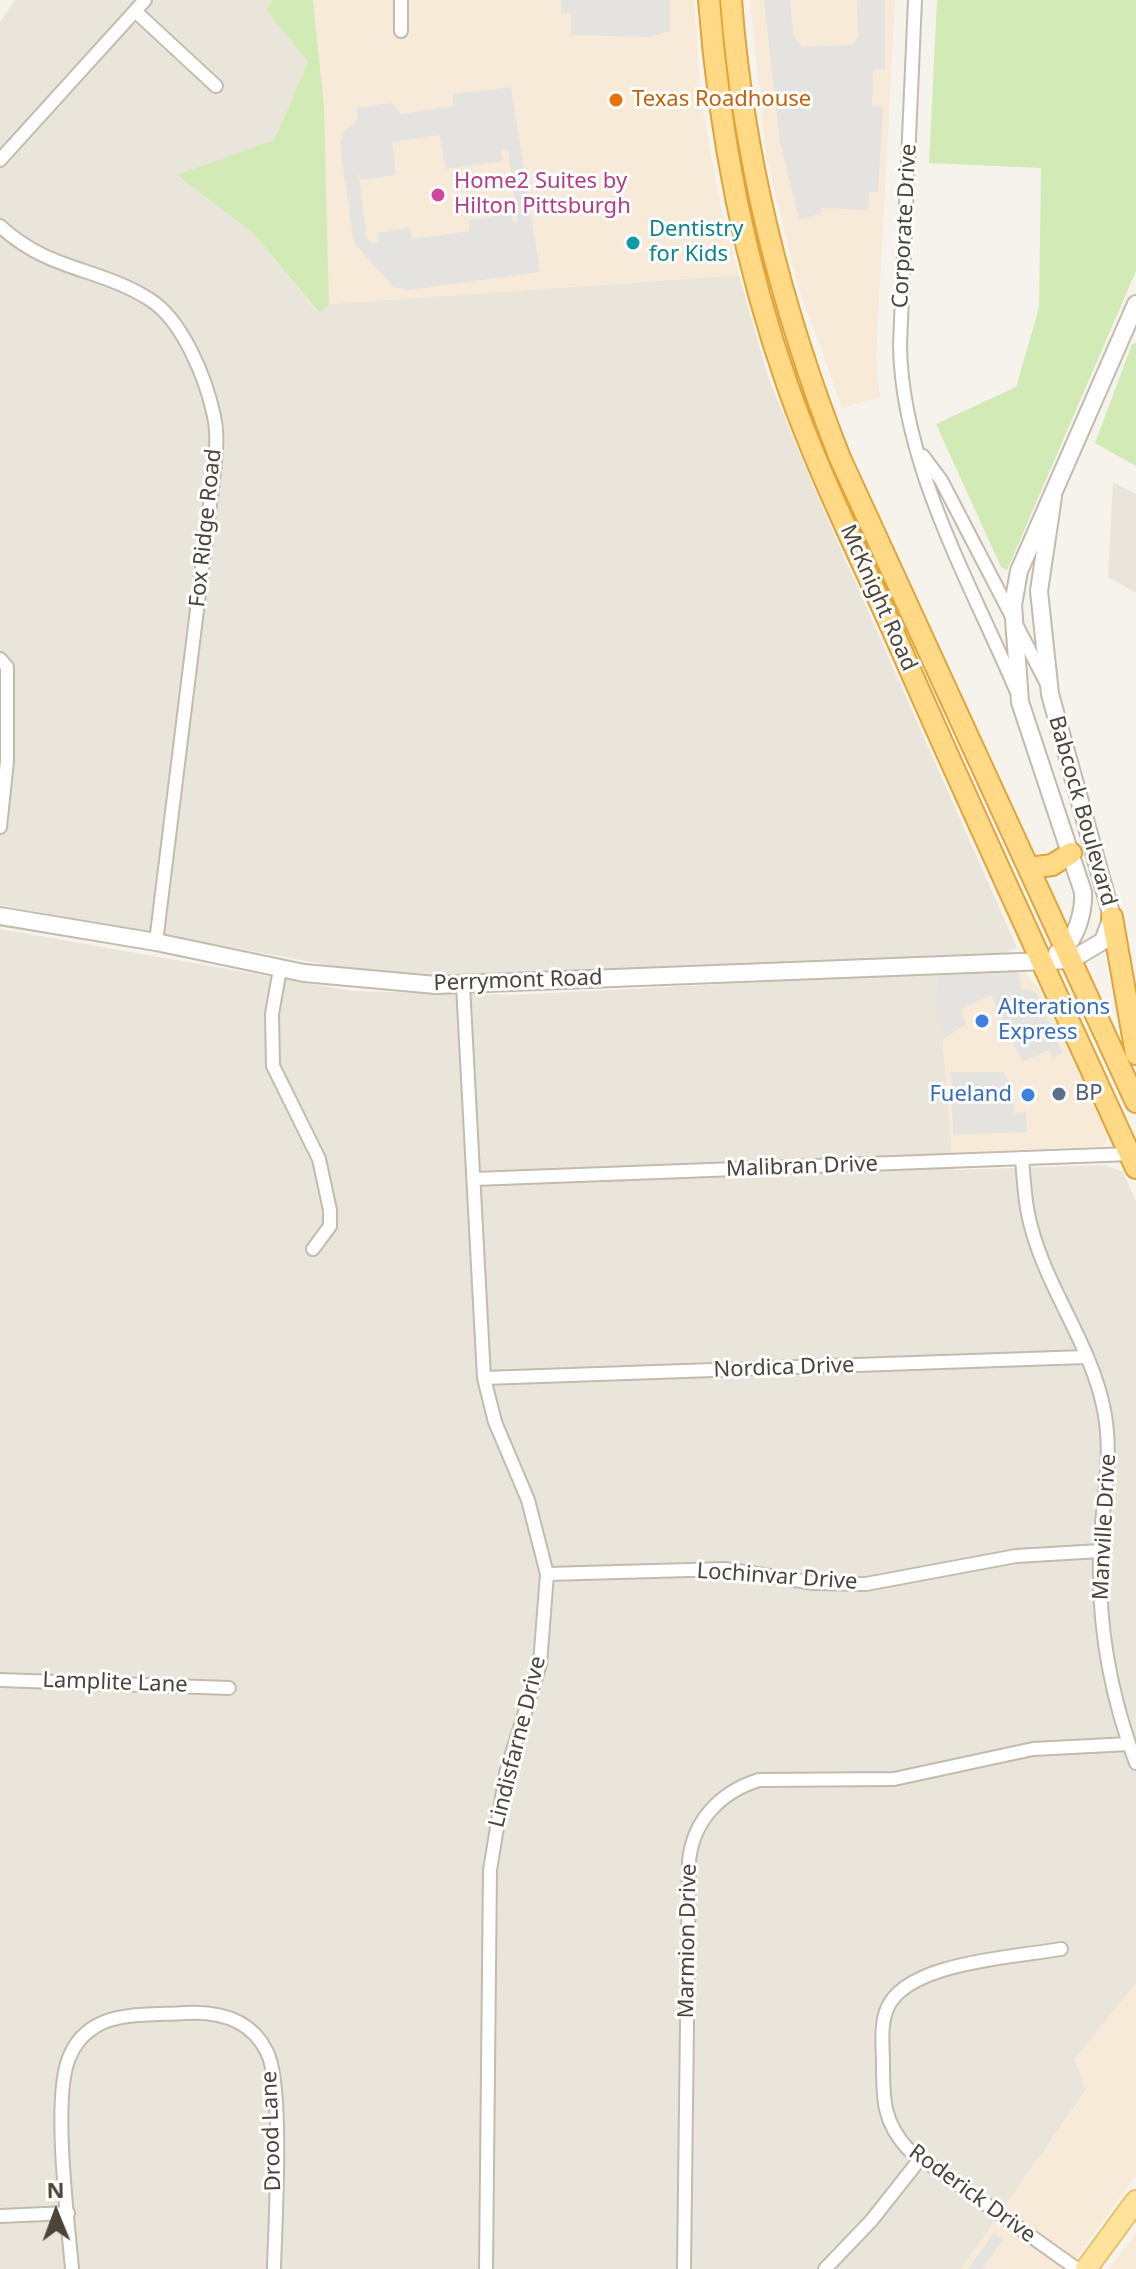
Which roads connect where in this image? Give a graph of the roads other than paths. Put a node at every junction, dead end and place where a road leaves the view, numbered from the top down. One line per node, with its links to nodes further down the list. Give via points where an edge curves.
1 (145, 0): 6 (street)
2 (401, 0): 7 (street)
3 (709, 0): 26 (highway, McKnight Road, via 735,197 789,390)
4 (731, 0): 21 (highway, McKnight Road, via 757,192 806,370 840,458)
5 (915, 0): 12 (street, Corporate Drive, via 900,353 903,398)
6 (135, 11): 8 (street); 9 (street)
7 (401, 31)
8 (216, 86)
9 (0, 160)
10 (0, 226): 24 (street, Fox Ridge Road, via 30,251 136,293 161,309 196,367 215,417 214,472)
11 (1136, 304): 13 (street, Babcock Boulevard)
12 (919, 450): 14 (street, Corporate Drive, via 941,480); 17 (street, Corporate Drive, via 927,486)
13 (1053, 497): 14 (street, Babcock Boulevard, via 1019,571); 16 (street, Babcock Boulevard, via 1039,591)
14 (1013, 617): 16 (street, Corporate Drive); 17 (street, Babcock Boulevard)
15 (0, 659): 18 (street, via 7,667)
16 (1050, 694): 23 (street, Babcock Boulevard)
17 (1020, 702): 20 (street, Babcock Boulevard)
18 (3, 709): 19 (street, via 7,761)
19 (0, 827)
20 (1071, 853): 21 (highway, via 1052,865); 25 (street, Babcock Boulevard, via 1084,902)
21 (1029, 868): 25 (highway, McKnight Road)
22 (0, 916): 24 (street, Perrymont Road)
23 (1112, 917): 25 (street, Babcock Boulevard, via 1103,941); 29 (highway)
24 (156, 942): 27 (street, Perrymont Road)
25 (1068, 954): 26 (street); 30 (highway, McKnight Road)
26 (1042, 961): 28 (street, Perrymont Road); 32 (highway, McKnight Road)
27 (280, 969): 28 (street, Perrymont Road, via 382,982); 34 (street, via 272,1014 273,1066 319,1159 330,1210 330,1226)
28 (463, 985): 33 (street, Lindisfarne Drive)
29 (1136, 1054)
30 (1136, 1102)
31 (1022, 1158): 32 (street, Malibran Drive); 33 (street, Malibran Drive); 35 (street, Manville Drive, via 1032,1231)
32 (1133, 1161)
33 (474, 1179): 36 (street, Lindisfarne Drive)
34 (313, 1249)
35 (1085, 1357): 36 (street, Nordica Drive); 37 (street, Manville Drive, via 1101,1397 1109,1440)
36 (484, 1378): 38 (street, Lindisfarne Drive, via 495,1422 531,1510)
37 (1100, 1551): 38 (street, Lochinvar Drive, via 1016,1556 866,1584 814,1583 725,1569); 41 (street, Manville Drive, via 1105,1651)
38 (547, 1574): 50 (street, Lindisfarne Drive, via 540,1664 506,1773 490,1870)
39 (0, 1680): 40 (street, Lamplite Lane)
40 (229, 1688)
41 (1129, 1744): 42 (street, Manville Drive); 51 (street, Marmion Drive, via 1033,1749 894,1779 768,1778 738,1788 704,1817 691,1842 689,1861)
42 (1136, 1763)
43 (1061, 1949): 44 (street, Roderick Drive, via 929,1974 911,1981 891,2001 884,2027 885,2112 895,2135)
44 (920, 2159): 52 (street); 53 (street, Roderick Drive)
45 (1136, 2201): 54 (main road)
46 (68, 2213): 47 (street); 48 (street, Drood Lane); 49 (street, Drood Lane, via 61,2099 68,2059 81,2038 98,2024 122,2019 219,2014 257,2036 271,2062)
47 (0, 2216)
48 (72, 2269)
49 (274, 2269)
50 (486, 2269)
51 (684, 2269)
52 (825, 2269)
53 (1077, 2269)
54 (1086, 2269)

